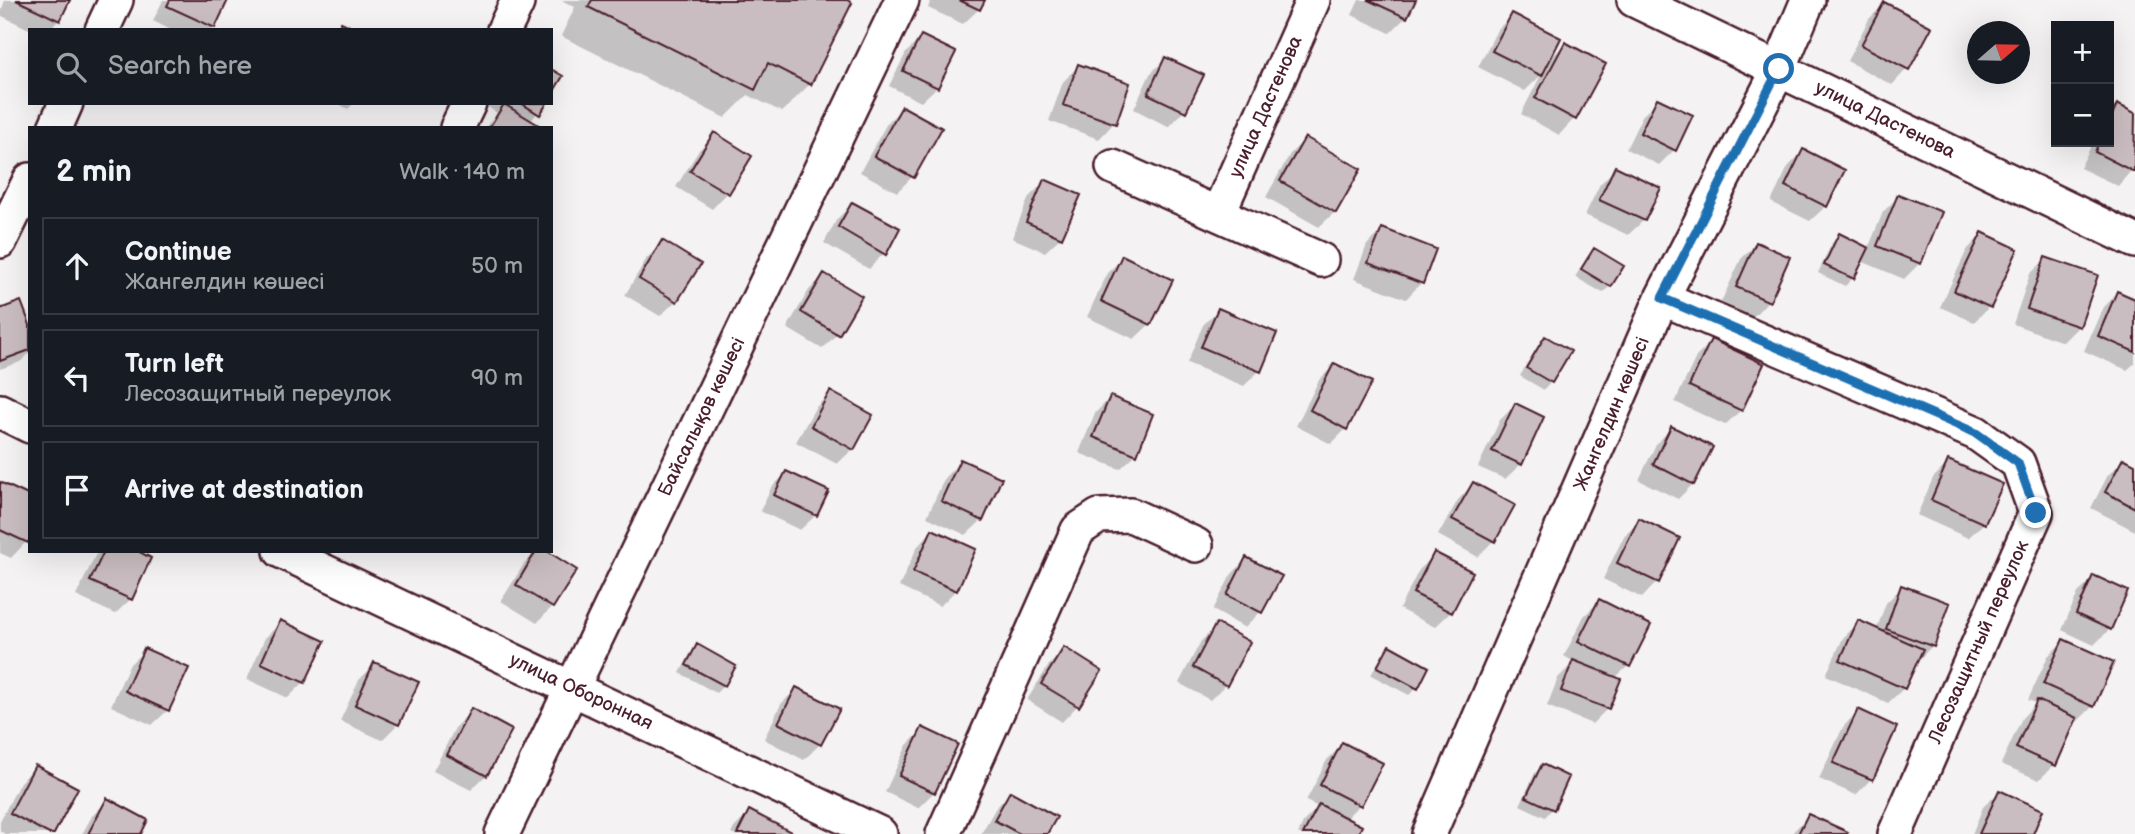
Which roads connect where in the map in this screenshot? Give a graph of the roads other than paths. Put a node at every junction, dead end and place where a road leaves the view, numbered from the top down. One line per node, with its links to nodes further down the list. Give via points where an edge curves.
1 (116, 0): 6 (street)
2 (902, 0): 23 (street, Байсалықов көшесі)
3 (1314, 0): 14 (street, улица Дастенова)
4 (1634, 0): 7 (street, улица Дастенова)
5 (1808, 0): 7 (street, Жангелдин көшесі)
6 (103, 28)
7 (1779, 69): 15 (street, улица Дастенова); 18 (street, Жангелдин көшесі)
8 (65, 105): 10 (street)
9 (468, 105): 11 (street)
10 (56, 126)
11 (458, 126)
12 (1113, 167): 14 (street)
13 (28, 184): 16 (street)
14 (1218, 214): 17 (street)
15 (2135, 241)
16 (0, 242)
17 (1321, 260)
18 (1662, 298): 27 (street, Жангелдин көшесі); 28 (street, Лесозащитный переулок, via 1976,433 2018,463 2036,513)
19 (0, 411): 20 (street)
20 (28, 425)
21 (1196, 545): 26 (street, via 1131,515 1099,516 1078,530)
22 (285, 553): 23 (street, улица Оборонная)
23 (573, 688): 24 (street, Байсалықов көшесі); 25 (street, улица Оборонная)
24 (502, 834)
25 (880, 834)
26 (943, 834)
27 (1429, 834)
28 (1895, 834)

